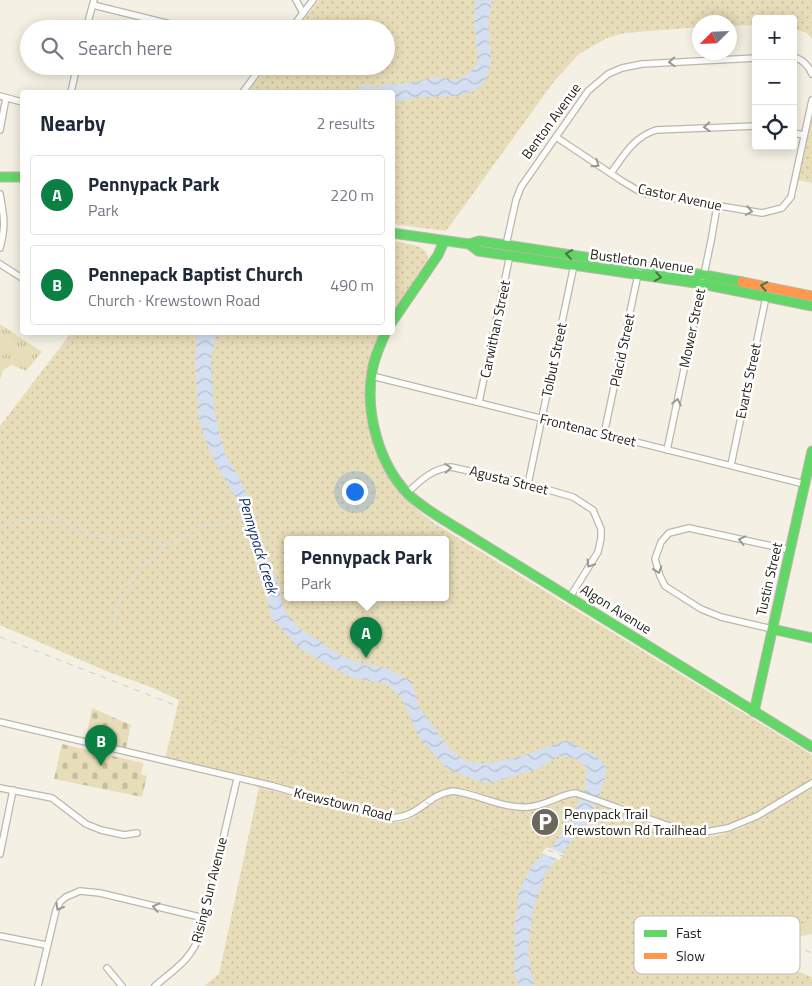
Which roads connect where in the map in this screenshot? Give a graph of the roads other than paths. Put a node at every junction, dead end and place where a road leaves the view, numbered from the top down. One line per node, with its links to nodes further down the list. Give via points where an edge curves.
1 (296, 0): 4 (street)
2 (313, 0): 4 (street)
3 (93, 3): 5 (street); 6 (street)
4 (303, 13): 7 (street)
5 (88, 20)
6 (156, 20)
7 (298, 20)
8 (752, 58): 22 (street, Benton Avenue, one-way to 22, via 642,64 620,69 588,90)
9 (797, 58): 10 (street)
10 (812, 74)
11 (75, 75): 13 (street)
12 (255, 75): 14 (street)
13 (71, 90)
14 (244, 90)
15 (3, 97): 17 (street); 19 (street)
16 (812, 100): 21 (street)
17 (20, 101)
18 (752, 126): 23 (street, one-way to 23, via 656,130 640,137)
19 (0, 130)
20 (797, 134): 21 (street)
21 (804, 135): 27 (street, Castor Avenue, one-way to 21, via 762,213 782,208 791,197)
22 (556, 137): 23 (street, Castor Avenue, one-way to 23); 31 (street, Benton Avenue, via 521,187)
23 (611, 173): 27 (street, Castor Avenue, via 642,192)
24 (0, 176): 25 (street)
25 (20, 177)
26 (0, 194): 32 (street, via 4,232)
27 (717, 206): 38 (street, Mower Street)
28 (395, 233): 29 (street, Bustleton Avenue)
29 (444, 241): 30 (street, Bustleton Avenue); 42 (street)
30 (469, 244): 31 (street, Bustleton Avenue, via 479,241); 33 (street, Bustleton Avenue, via 478,251)
31 (506, 245): 36 (street, Bustleton Avenue, one-way to 31)
32 (0, 248)
33 (510, 255): 35 (street, Bustleton Avenue); 45 (street, Carwithan Street)
34 (0, 264): 37 (street)
35 (574, 265): 36 (street, Bustleton Avenue); 46 (street, Tolbut Street)
36 (639, 270): 38 (street, Bustleton Avenue); 47 (street, Placid Street)
37 (20, 277)
38 (703, 279): 39 (street, Bustleton Avenue, one-way to 38); 40 (street, Bustleton Avenue); 48 (street, Mower Street, one-way to 38)
39 (812, 296)
40 (766, 297): 41 (street, Bustleton Avenue); 50 (street, Evarts Street)
41 (812, 306)
42 (395, 318)
43 (384, 335): 44 (street)
44 (372, 376): 45 (street, Frontenac Street); 53 (street, via 370,398 375,433 388,463)
45 (479, 402): 46 (street, Frontenac Street)
46 (542, 418): 47 (street, Frontenac Street); 51 (street, Tolbut Street)
47 (604, 434): 48 (street, Frontenac Street)
48 (667, 450): 50 (street, Frontenac Street)
49 (812, 451): 52 (street, Tustin Street)
50 (731, 465): 52 (street, Frontenac Street)
51 (528, 484): 53 (street, Agusta Street, one-way to 51, via 426,476 451,467); 55 (street, Agusta Street, one-way to 55, via 574,497 594,510 601,529 598,552)
52 (804, 484): 54 (street, Tustin Street)
53 (407, 493): 55 (street, Algon Avenue, via 448,523)
54 (790, 550): 56 (street, Tustin Street); 56 (street, one-way to 56, via 689,528 669,534 661,542 655,559 665,586 701,609)
55 (570, 597): 58 (street, Algon Avenue)
56 (772, 629): 57 (street); 58 (street, Tustin Street)
57 (812, 638)
58 (754, 712): 60 (street, Algon Avenue)
59 (0, 722): 61 (street, Krewstown Road)
60 (812, 747)
61 (237, 779): 62 (street, Krewstown Road, via 385,818 408,816 446,792 453,791 521,807 580,794 691,832 728,828 757,816); 67 (street, Rising Sun Avenue)
62 (812, 783)
63 (0, 788): 64 (street)
64 (13, 790): 65 (street, via 52,798 86,824 101,830 124,835); 66 (street)
65 (137, 833)
66 (0, 854)
67 (204, 918): 69 (street, one-way to 69, via 100,894 73,892 60,902); 73 (street, Rising Sun Avenue, via 201,933 188,959)
68 (0, 936): 69 (street)
69 (46, 945): 71 (street)
70 (107, 968): 72 (street)
71 (38, 986)
72 (122, 986)
73 (155, 986)

